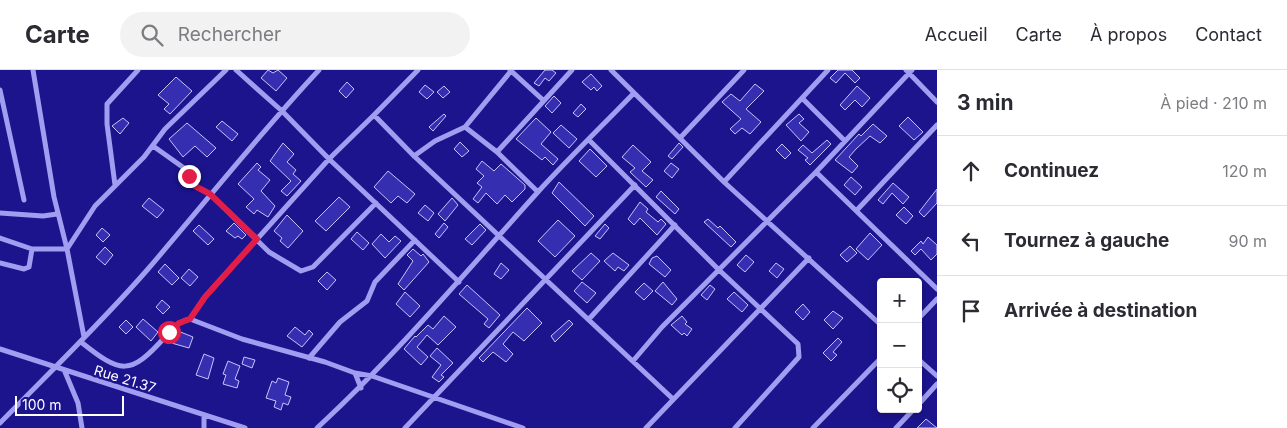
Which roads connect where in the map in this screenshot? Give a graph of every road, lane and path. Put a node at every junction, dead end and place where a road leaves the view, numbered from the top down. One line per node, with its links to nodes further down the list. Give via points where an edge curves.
1 (33, 70): 39 (street)
2 (138, 70): 31 (street, via 107,104)
3 (226, 70): 25 (street, via 165,129)
4 (236, 70): 18 (street)
5 (319, 70): 18 (street)
6 (418, 70): 19 (street)
7 (511, 70): 16 (street); 21 (street)
8 (572, 70): 16 (street)
9 (611, 70): 14 (street)
10 (744, 70): 22 (street)
11 (828, 70): 15 (street)
12 (909, 71): 17 (street); 24 (street)
13 (0, 90): 35 (street)
14 (634, 93): 22 (street); 23 (street)
15 (802, 98): 24 (street); 30 (street)
16 (543, 100): 26 (street)
17 (937, 102)
18 (282, 111): 28 (street); 34 (street)
19 (374, 115): 27 (street); 28 (street)
20 (937, 125): 37 (street)
21 (465, 127): 26 (street); 27 (street, via 435,141)
22 (680, 138): 30 (street)
23 (589, 140): 32 (street); 33 (street)
24 (846, 141): 29 (street)
25 (152, 146): 31 (street); 34 (street, via 184,168 195,186)
26 (497, 152): 33 (street)
27 (414, 156): 42 (street)
28 (329, 158): 36 (street); 44 (street)
29 (816, 172): 37 (street); 40 (street)
30 (724, 182): 40 (street)
31 (115, 185): 46 (street, via 89,213)
32 (635, 185): 41 (street); 51 (street)
33 (538, 192): 42 (street)
34 (210, 194): 44 (street); 60 (street, via 148,269)
35 (24, 200)
36 (376, 204): 44 (street, via 308,270 301,271 278,258); 45 (street)
37 (857, 210): 53 (street)
38 (0, 213): 39 (street)
39 (57, 214): 46 (street)
40 (767, 221): 48 (street); 50 (street)
41 (675, 225): 50 (street); 58 (street)
42 (500, 235): 51 (street); 52 (street)
43 (0, 238): 47 (street)
44 (257, 239): 57 (street, via 205,297)
45 (414, 240): 52 (street); 62 (street, via 375,282 367,301 340,322)
46 (67, 248): 47 (street); 60 (street)
47 (32, 250): 49 (street, via 29,267 24,269)
48 (809, 258): 55 (street); 59 (street)
49 (0, 263)
50 (718, 269): 55 (street); 63 (street)
51 (546, 279): 58 (street); 73 (street)
52 (459, 282): 69 (street)
53 (937, 289)
54 (937, 299): 56 (street)
55 (760, 310): 74 (street); 86 (street, via 798,344 799,357)
56 (922, 315)
57 (190, 319): 60 (street, via 179,323 148,357 128,367 114,365); 62 (street, via 242,339)
58 (589, 319): 63 (street)
59 (879, 323)
60 (82, 340): 66 (street)
61 (0, 349): 66 (street, Rue 21.37)
62 (309, 358): 68 (street)
63 (633, 361): 74 (street)
64 (877, 362): 87 (street)
65 (922, 363): 70 (street)
66 (55, 368): 67 (street, Rue 21.37); 78 (street)
67 (65, 372): 77 (street, Rue 21.37); 79 (street, via 78,404)
68 (355, 373): 69 (street); 72 (street)
69 (372, 376): 72 (street); 73 (street)
70 (937, 376)
71 (937, 384): 75 (street)
72 (361, 388): 82 (street)
73 (432, 398): 83 (street); 84 (street)
74 (673, 399): 85 (street)
75 (922, 401)
76 (910, 413): 88 (street)
77 (204, 415): 80 (street); 81 (street, Rue 21.37)
78 (0, 423)
79 (82, 428)
80 (204, 428)
81 (245, 428)
82 (317, 428)
83 (405, 428)
84 (524, 428)
85 (646, 428)
86 (735, 428)
87 (813, 428)
88 (896, 428)

